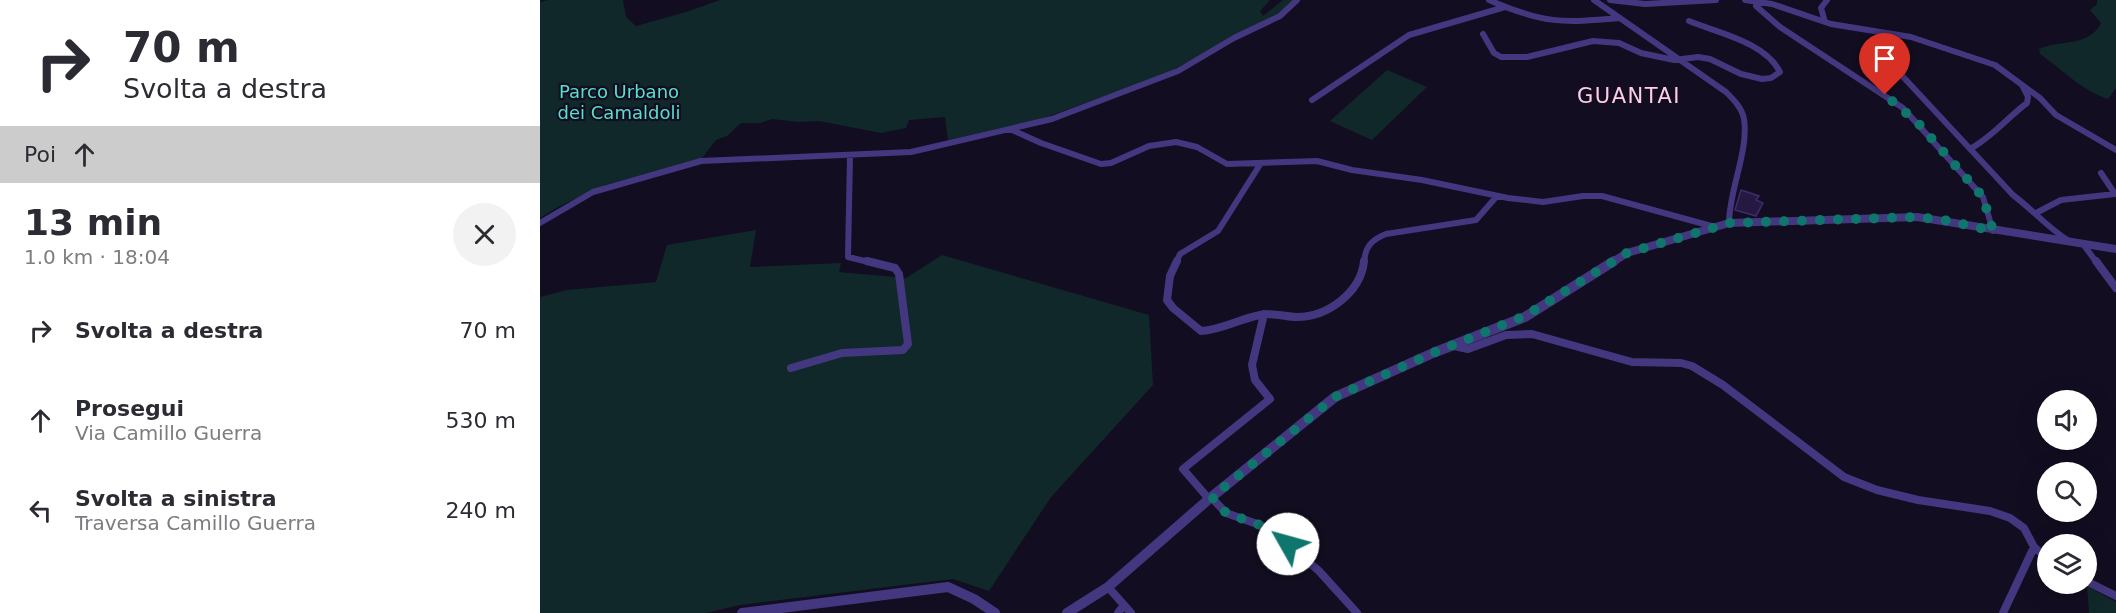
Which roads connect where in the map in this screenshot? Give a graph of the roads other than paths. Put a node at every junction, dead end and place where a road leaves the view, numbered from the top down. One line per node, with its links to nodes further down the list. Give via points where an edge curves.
1 (1297, 0): 18 (street, via 1281,16 1178,71 1057,117)
2 (1490, 0): 9 (street)
3 (1594, 0): 10 (street)
4 (1610, 0): 5 (street, via 1645,4)
5 (1716, 0)
6 (1745, 0): 8 (street)
7 (1827, 0): 12 (street, via 1821,8)
8 (1760, 3): 12 (street); 29 (street, via 1780,27 1903,108 1983,197)
9 (1505, 7): 10 (street, via 1536,19 1554,21); 17 (street, via 1409,34)
10 (1620, 18): 15 (street)
11 (1689, 21): 15 (street, via 1764,54 1778,64 1780,72 1763,79 1701,57)
12 (1825, 22): 16 (street, via 1911,37 1995,65)
13 (1483, 34): 15 (street, via 1494,53 1502,57 1527,57 1574,45 1608,42)
14 (1880, 52): 19 (street)
15 (1683, 62): 27 (street, via 1726,92 1743,112 1741,158 1729,207)
16 (2020, 82): 19 (street, via 2027,103 2005,119 1987,140); 20 (street, via 2056,115)
17 (1312, 100)
18 (1010, 129): 21 (street, via 911,152); 22 (street, via 1101,164 1149,146 1176,142 1197,147 1227,164)
19 (1970, 149): 25 (street, via 2013,195)
20 (2116, 150)
21 (850, 156): 26 (street, via 700,162 593,192); 36 (street, via 848,257 895,268 908,344 903,350 842,353)
22 (1261, 163): 24 (street, via 1317,161); 34 (street, via 1218,231 1180,254 1170,276 1167,300 1201,331)
23 (2101, 173): 25 (street, via 2115,194 2061,200)
24 (1497, 196): 28 (street, via 1543,202 1602,196); 34 (street, via 1476,220 1374,239 1365,247 1361,278 1355,287 1316,314)
25 (2036, 213): 30 (street)
26 (540, 223)
27 (1730, 223): 28 (street); 29 (street, via 1917,217)
28 (1715, 227): 35 (street, via 1627,253 1525,316)
29 (1993, 231): 30 (street)
30 (2070, 242): 31 (street)
31 (2083, 244): 32 (street); 33 (street)
32 (2116, 249)
33 (2116, 288)
34 (1264, 314): 37 (street, via 1252,365 1255,380 1270,399 1183,469)
35 (1454, 345): 37 (street, via 1335,397); 38 (street, via 1468,349 1517,333 1532,334 1632,362 1692,366 1844,477 1918,500 1990,511 2010,518 2024,528)
36 (791, 368)
37 (1210, 498): 41 (street); 49 (street, via 1226,513 1271,529 1319,571)
38 (2034, 547): 39 (street); 50 (street)
39 (2037, 550)
40 (2097, 586): 42 (street)
41 (1108, 587): 44 (street); 47 (street)
42 (2116, 596)
43 (791, 609): 45 (street); 46 (street, via 948,587)
44 (1121, 609): 48 (street)
45 (742, 613)
46 (995, 613)
47 (1067, 613)
48 (1131, 613)
49 (1357, 613)
50 (2003, 613)

